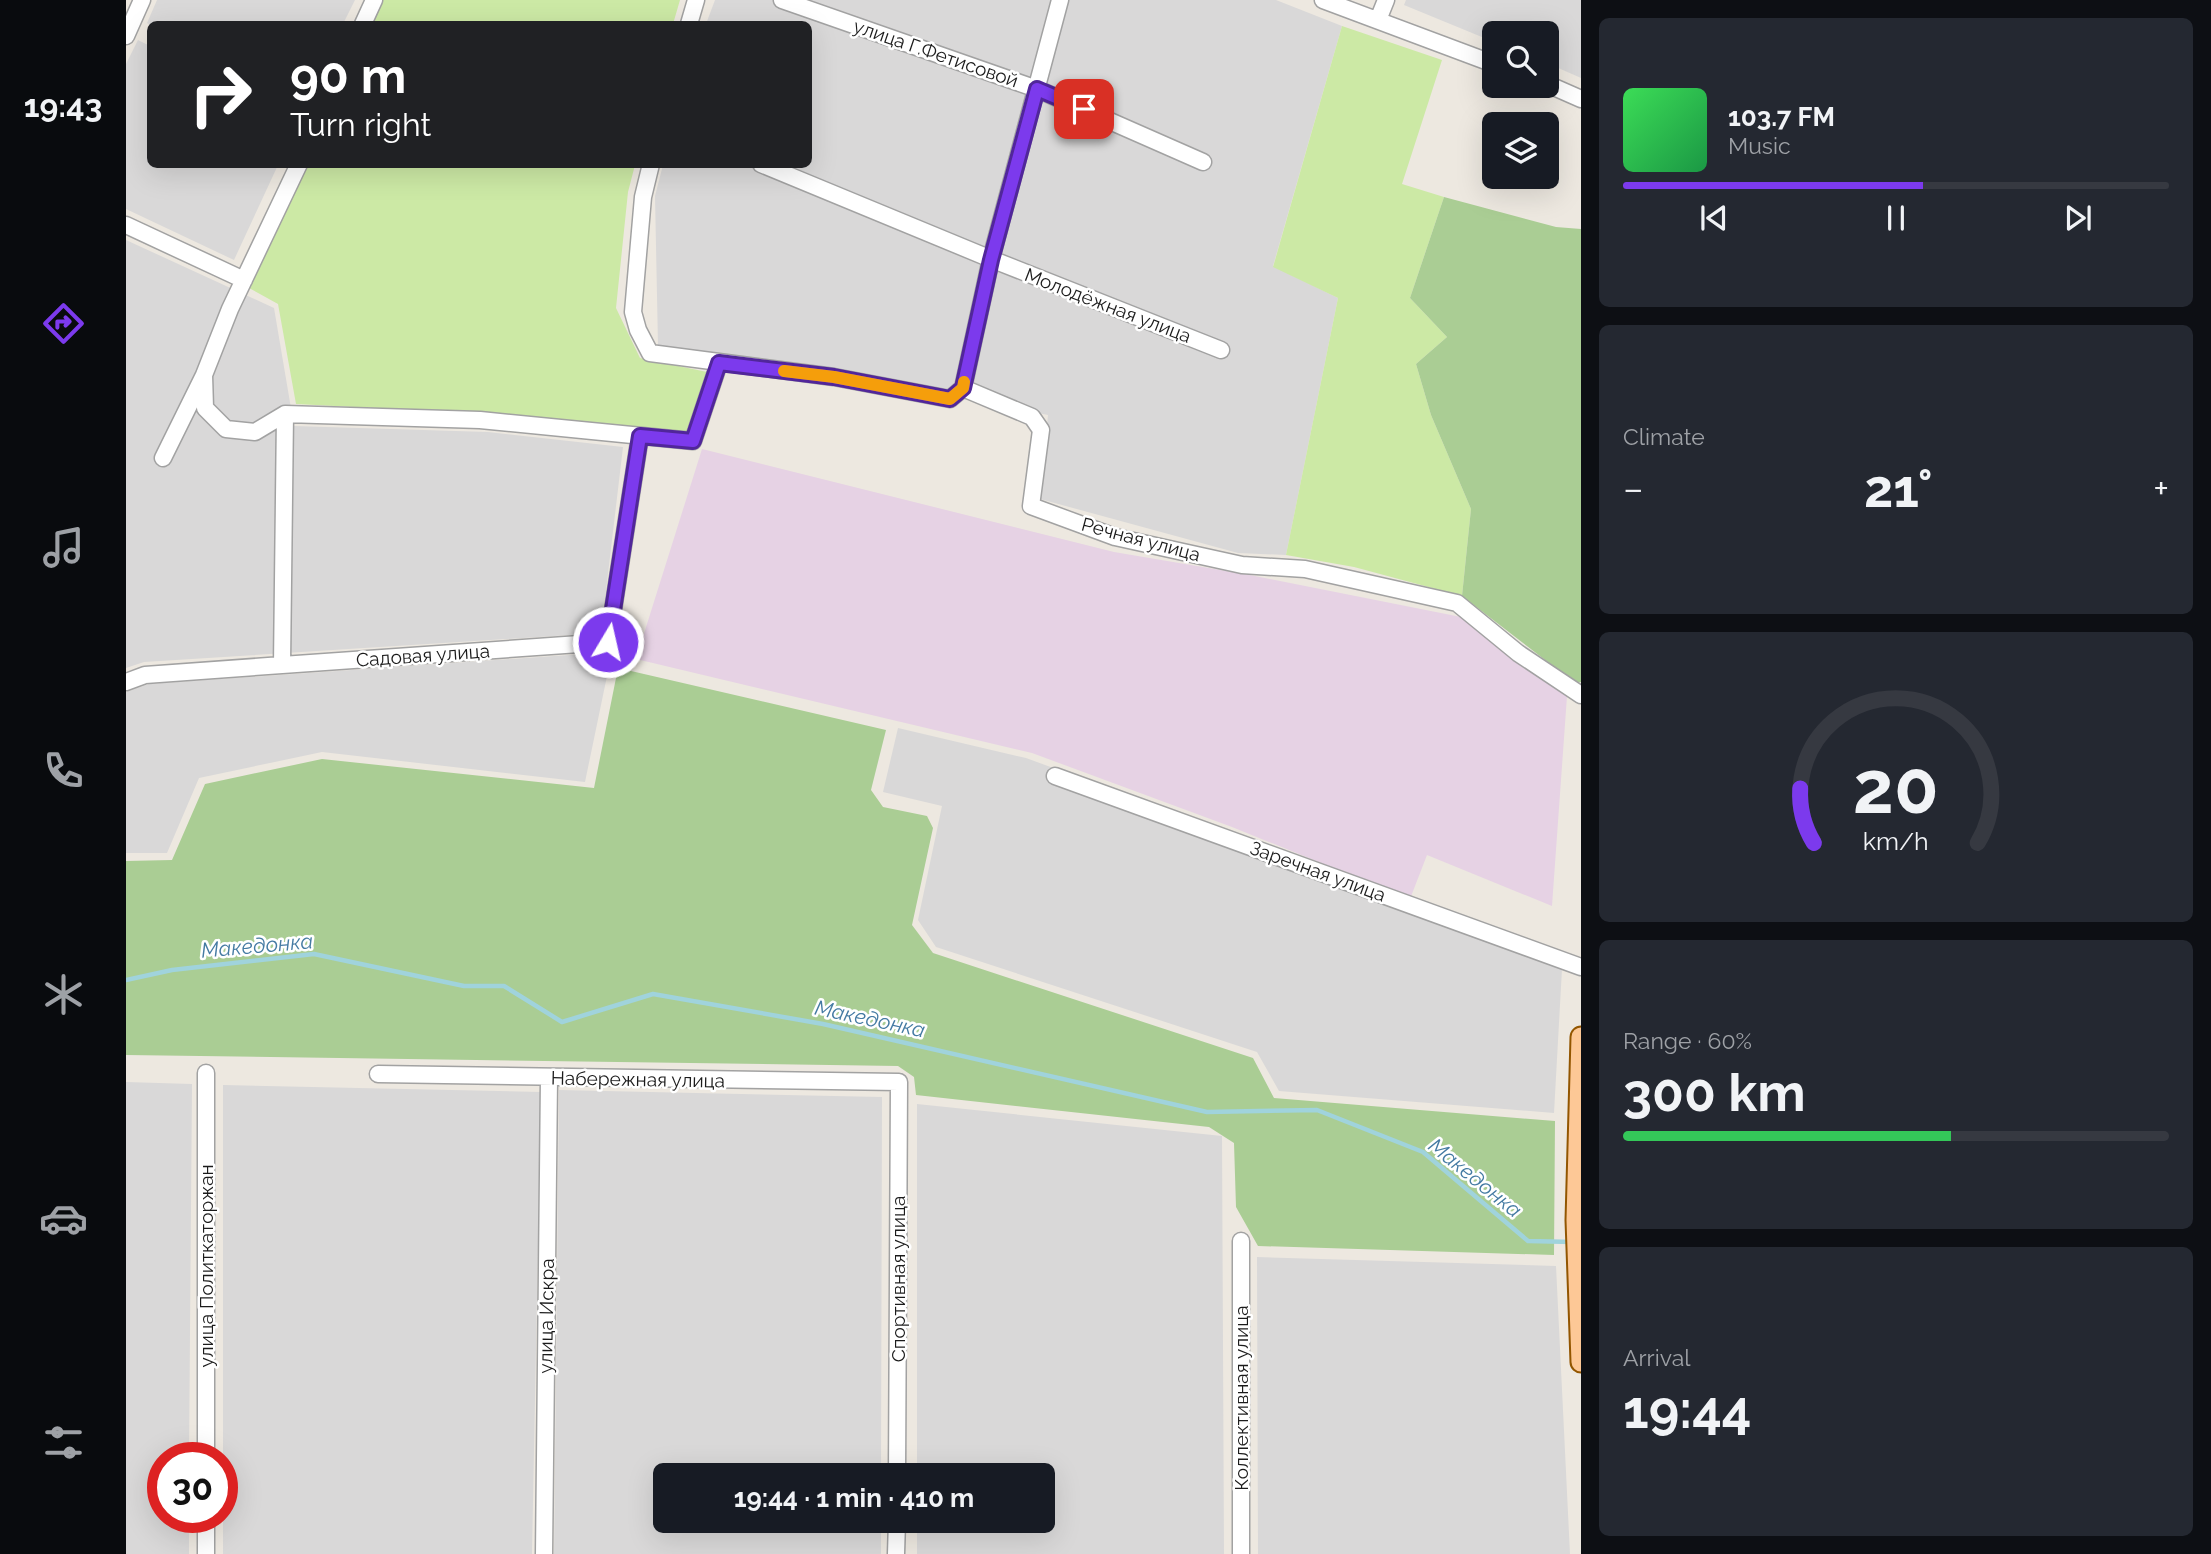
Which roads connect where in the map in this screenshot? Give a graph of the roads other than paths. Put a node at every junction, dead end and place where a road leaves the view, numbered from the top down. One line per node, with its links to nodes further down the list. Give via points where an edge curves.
1 (142, 0): 11 (street)
2 (374, 0): 9 (street)
3 (696, 0): 10 (street)
4 (782, 0): 13 (street, улица Г.Фетисовой)
5 (1060, 0): 13 (street)
6 (1323, 0): 8 (street)
7 (1386, 0): 8 (street)
8 (1378, 20): 12 (street)
9 (364, 21)
10 (690, 21)
11 (126, 36)
12 (1482, 59)
13 (1037, 89): 16 (street, улица Г.Фетисовой); 21 (street)
14 (1559, 89): 15 (street)
15 (1581, 99)
16 (1203, 162)
17 (297, 168): 22 (street)
18 (650, 168): 24 (street, via 643,197 633,312 638,330 650,353)
19 (771, 168): 21 (street, Молодёжная улица)
20 (126, 225): 22 (street)
21 (991, 260): 23 (street, Молодёжная улица); 26 (street)
22 (244, 280): 25 (street)
23 (1221, 350)
24 (719, 363): 26 (street, via 834,377 950,399); 28 (street, via 693,441)
25 (204, 375): 27 (street, via 205,408 226,429 256,432); 29 (street)
26 (963, 388): 32 (street, Речная улица, via 1032,417 1041,430 1031,506 1115,537 1242,565 1305,569 1457,603 1518,653)
27 (285, 414): 28 (street, via 480,420); 30 (street)
28 (640, 436): 30 (street, Садовая улица, via 608,642)
29 (163, 458)
30 (282, 665): 31 (street, via 145,676)
31 (126, 682)
32 (1581, 695)
33 (1055, 776): 34 (street, Заречная улица)
34 (1581, 967)
35 (1581, 1037): 41 (main road, via 1576,1220)
36 (206, 1073): 42 (street, улица Политкаторжан)
37 (378, 1074): 38 (street, Набережная улица)
38 (549, 1078): 39 (street, Набережная улица); 47 (street, улица Искра)
39 (899, 1082): 43 (street, Спортивная улица)
40 (1241, 1241): 49 (street, Коллективная улица)
41 (1581, 1362)
42 (206, 1442)
43 (897, 1463)
44 (206, 1533): 46 (street)
45 (897, 1533): 48 (street)
46 (206, 1554)
47 (544, 1554)
48 (896, 1554)
49 (1241, 1554)

